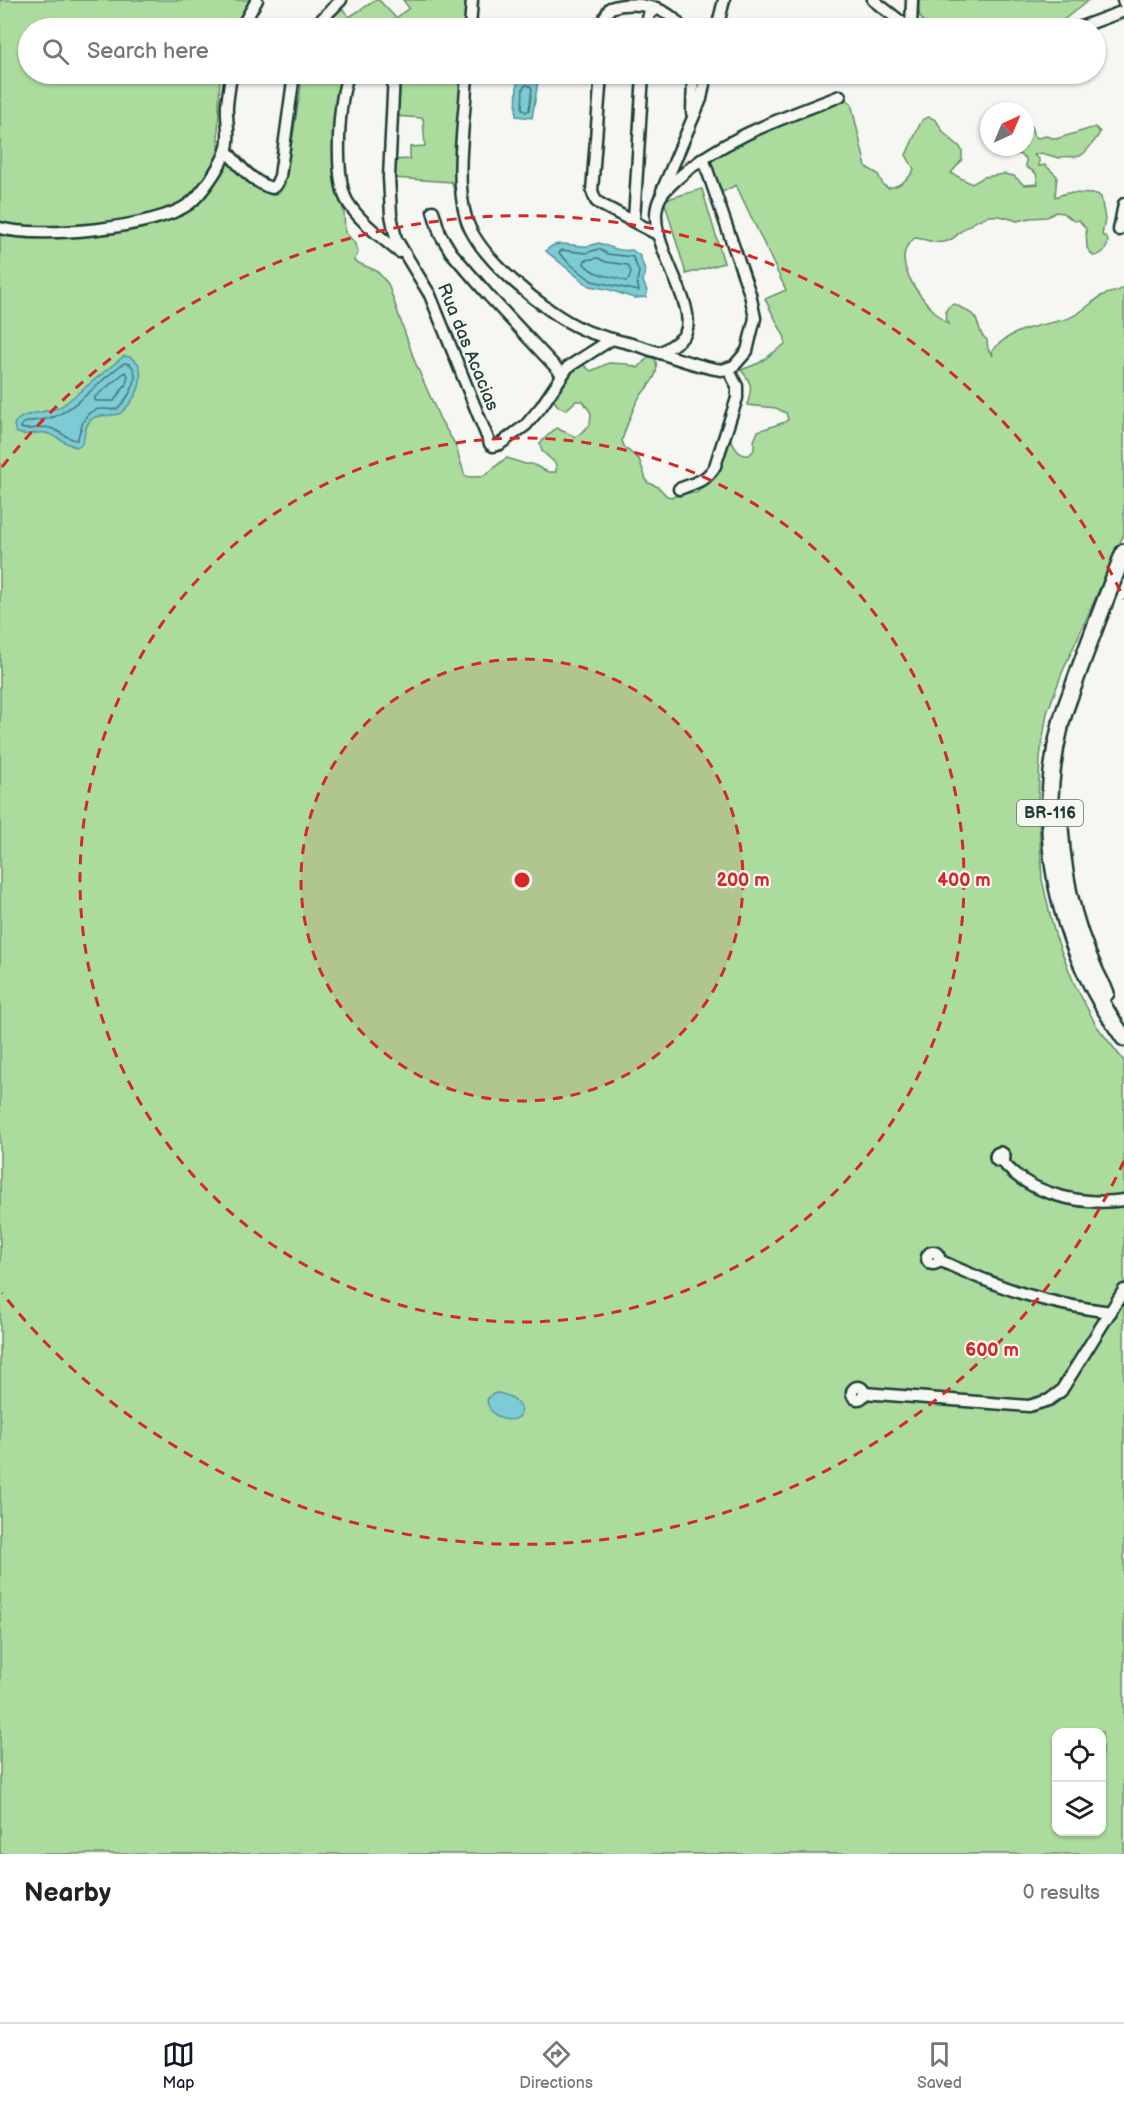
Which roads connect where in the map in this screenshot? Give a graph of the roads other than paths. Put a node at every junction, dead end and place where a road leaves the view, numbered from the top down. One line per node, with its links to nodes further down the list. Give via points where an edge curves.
1 (257, 0): 9 (street)
2 (341, 0): 10 (street)
3 (472, 0): 11 (street)
4 (724, 0): 15 (street)
5 (873, 0): 16 (street)
6 (912, 0): 17 (street)
7 (653, 7): 12 (street, via 625,3 615,6); 13 (street); 14 (street)
8 (1124, 11): 18 (street)
9 (247, 18)
10 (323, 18)
11 (471, 18)
12 (606, 18)
13 (647, 18)
14 (674, 18)
15 (720, 18)
16 (897, 18)
17 (911, 18)
18 (1105, 18)
19 (230, 84): 30 (street)
20 (293, 84): 30 (street, via 276,185 268,187 257,180)
21 (346, 84): 39 (street, via 340,124 342,192 352,209)
22 (393, 84): 39 (street, Rua das Acacias, via 389,153 391,215 396,239)
23 (466, 84): 40 (street, via 462,201 476,239 509,276 551,311 584,330)
24 (600, 84): 35 (street, via 592,191 596,201)
25 (642, 84): 35 (street)
26 (694, 84): 29 (street)
27 (704, 84): 29 (street)
28 (840, 96): 31 (street, via 762,127)
29 (690, 125): 32 (street)
30 (226, 150): 36 (street, via 198,196 188,205 155,218 75,232)
31 (703, 158): 32 (street); 42 (street, via 755,318 747,351)
32 (659, 200): 38 (street)
33 (1124, 204): 37 (street)
34 (433, 211): 43 (street, via 451,252)
35 (634, 220): 38 (street)
36 (0, 228)
37 (1119, 230)
38 (659, 235): 41 (street, via 686,303 688,321 684,334)
39 (410, 261): 43 (street, Rua das Acacias, via 430,295 485,436 493,446 518,433 530,421)
40 (612, 339): 41 (street); 43 (street)
41 (660, 353): 42 (street, via 714,369)
42 (728, 369): 44 (street, via 737,386 737,398 715,466 709,476)
43 (562, 374)
44 (679, 489)
45 (1124, 552): 46 (highway, BR-116)
46 (1120, 582): 47 (highway, BR-116, via 1069,735 1060,823 1066,884 1074,913 1100,981); 48 (highway, BR-116, via 1061,721 1050,816 1051,856 1072,944 1096,995)
47 (1124, 1021)
48 (1124, 1038)
49 (1002, 1161): 50 (street, via 1019,1178 1042,1190 1090,1202)
50 (1124, 1200)
51 (939, 1260): 53 (street, via 1028,1296)
52 (1124, 1290): 53 (street)
53 (1111, 1312): 54 (street, via 1061,1391 1043,1403 1029,1406)
54 (864, 1393)

